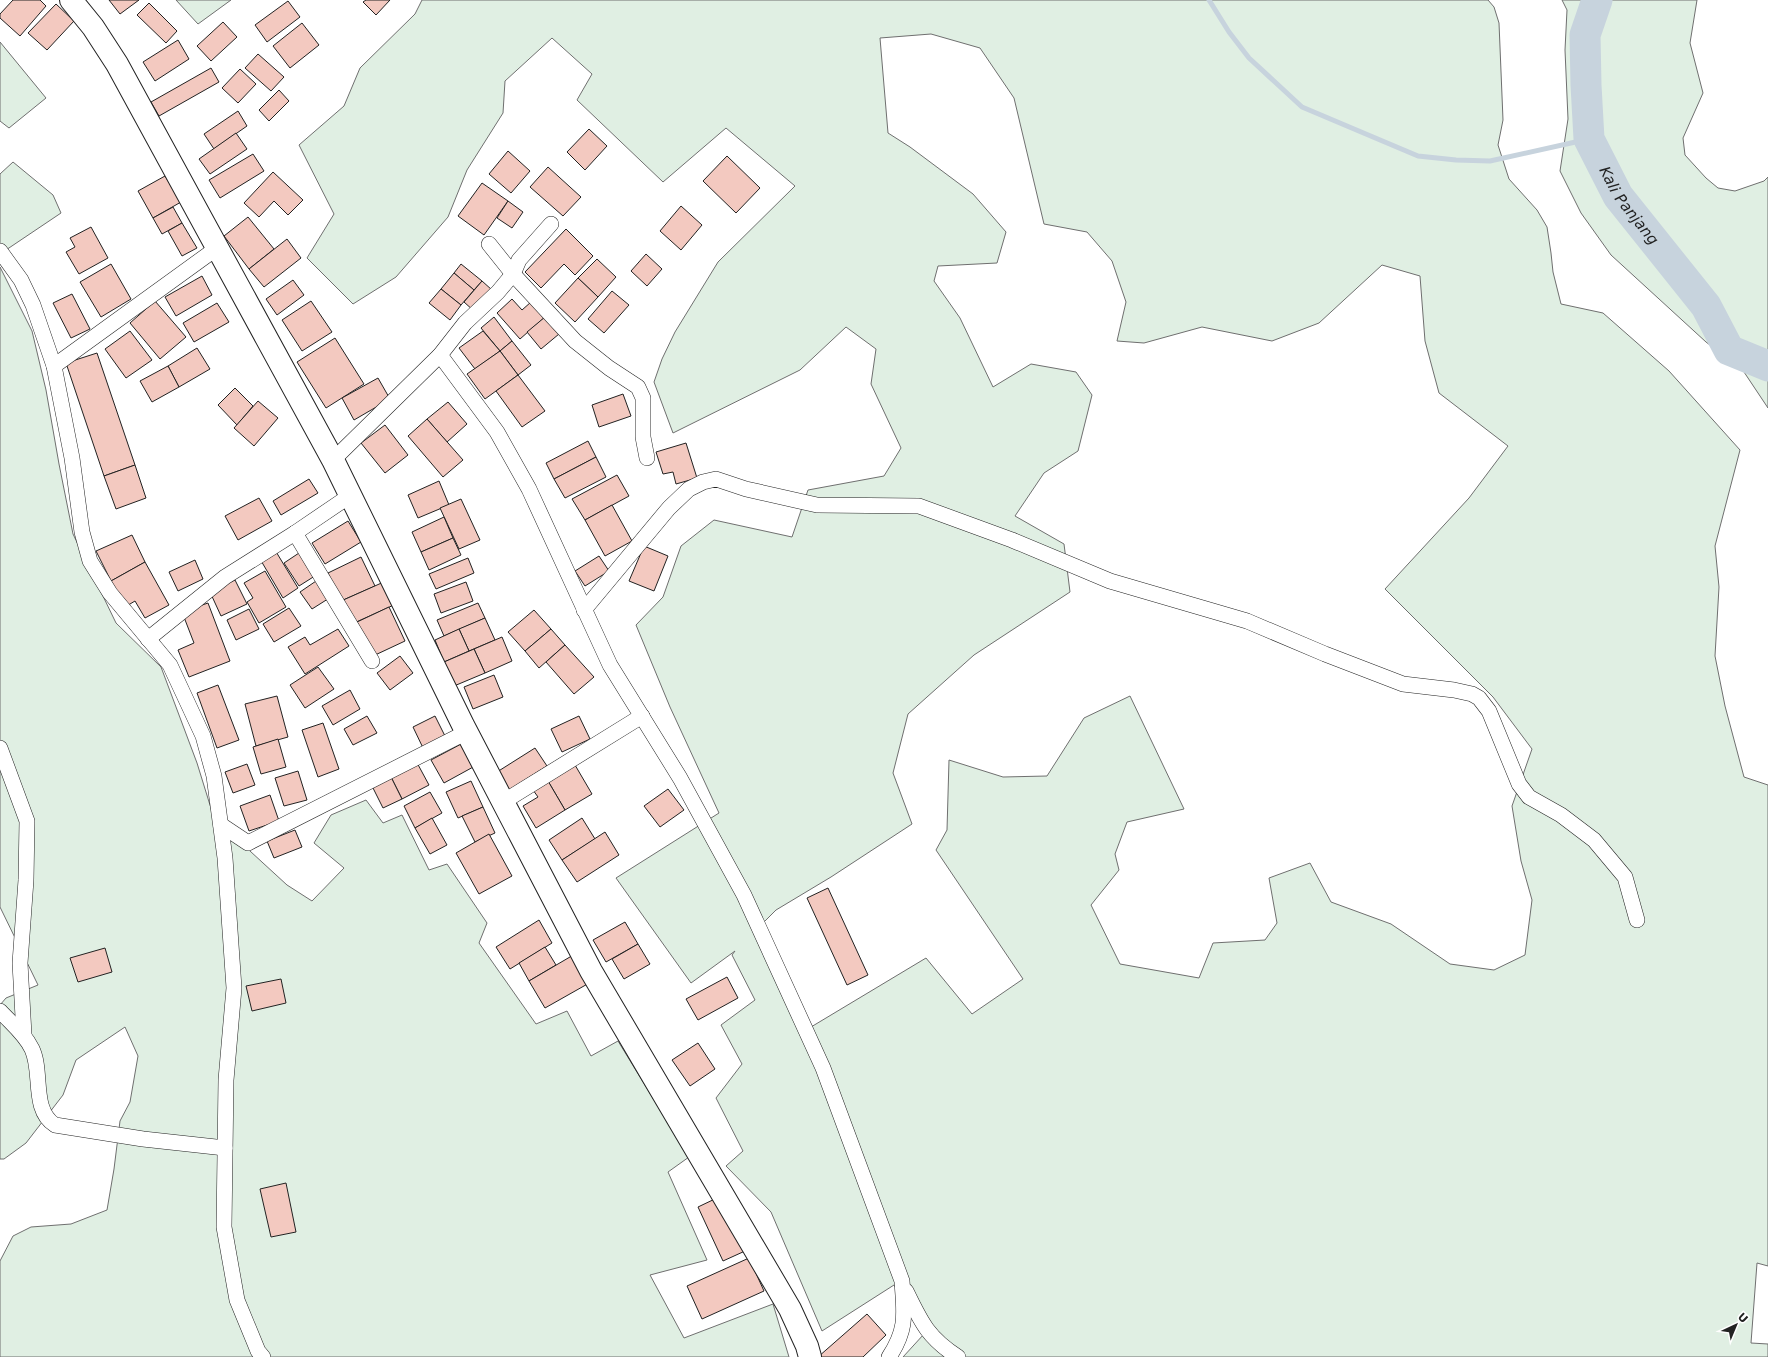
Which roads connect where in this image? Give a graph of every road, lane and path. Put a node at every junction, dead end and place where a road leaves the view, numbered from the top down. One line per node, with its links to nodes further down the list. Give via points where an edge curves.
1 (70, 0): 4 (street, via 93,27 117,64)
2 (551, 224): 6 (street, via 519,260)
3 (489, 244): 6 (street)
4 (217, 248): 8 (street); 10 (street)
5 (0, 251): 8 (street, via 21,280 33,305)
6 (513, 274): 7 (street, via 465,323); 9 (street, via 575,341 608,368 638,387 644,398 643,437)
7 (440, 355): 10 (street); 13 (street, via 497,432 529,489)
8 (54, 366): 14 (street, via 72,458 82,532 90,561 110,593)
9 (647, 458)
10 (333, 460): 11 (street)
11 (351, 495): 12 (street); 17 (street)
12 (295, 533): 14 (street, via 225,577); 15 (street)
13 (584, 610): 16 (street, via 610,665); 21 (street, via 669,508 689,489 703,482 716,479 746,489 817,505 919,506 1012,540 1110,581 1247,621 1403,684 1454,690 1475,696 1489,711 1519,784 1529,797 1561,815 1594,840 1625,877)
14 (148, 640): 20 (street, via 170,665 203,736 214,776)
15 (372, 662)
16 (642, 716): 19 (street); 25 (street, via 680,778 744,895 823,1068)
17 (466, 732): 19 (street); 20 (street, via 248,843)
18 (0, 748): 23 (street, via 27,821 20,963)
19 (503, 802): 27 (street, via 591,971 790,1310)
20 (221, 825): 24 (street, via 234,988 226,1080)
21 (1637, 920)
22 (0, 1012): 23 (street)
23 (24, 1035): 24 (street, via 34,1054 44,1114 55,1125 143,1139)
24 (225, 1148): 26 (street, via 224,1227 236,1300)
25 (902, 1281): 28 (street, via 905,1317 899,1339); 29 (street, via 930,1335)
26 (263, 1357)
27 (810, 1357)
28 (889, 1357)
29 (958, 1357)

